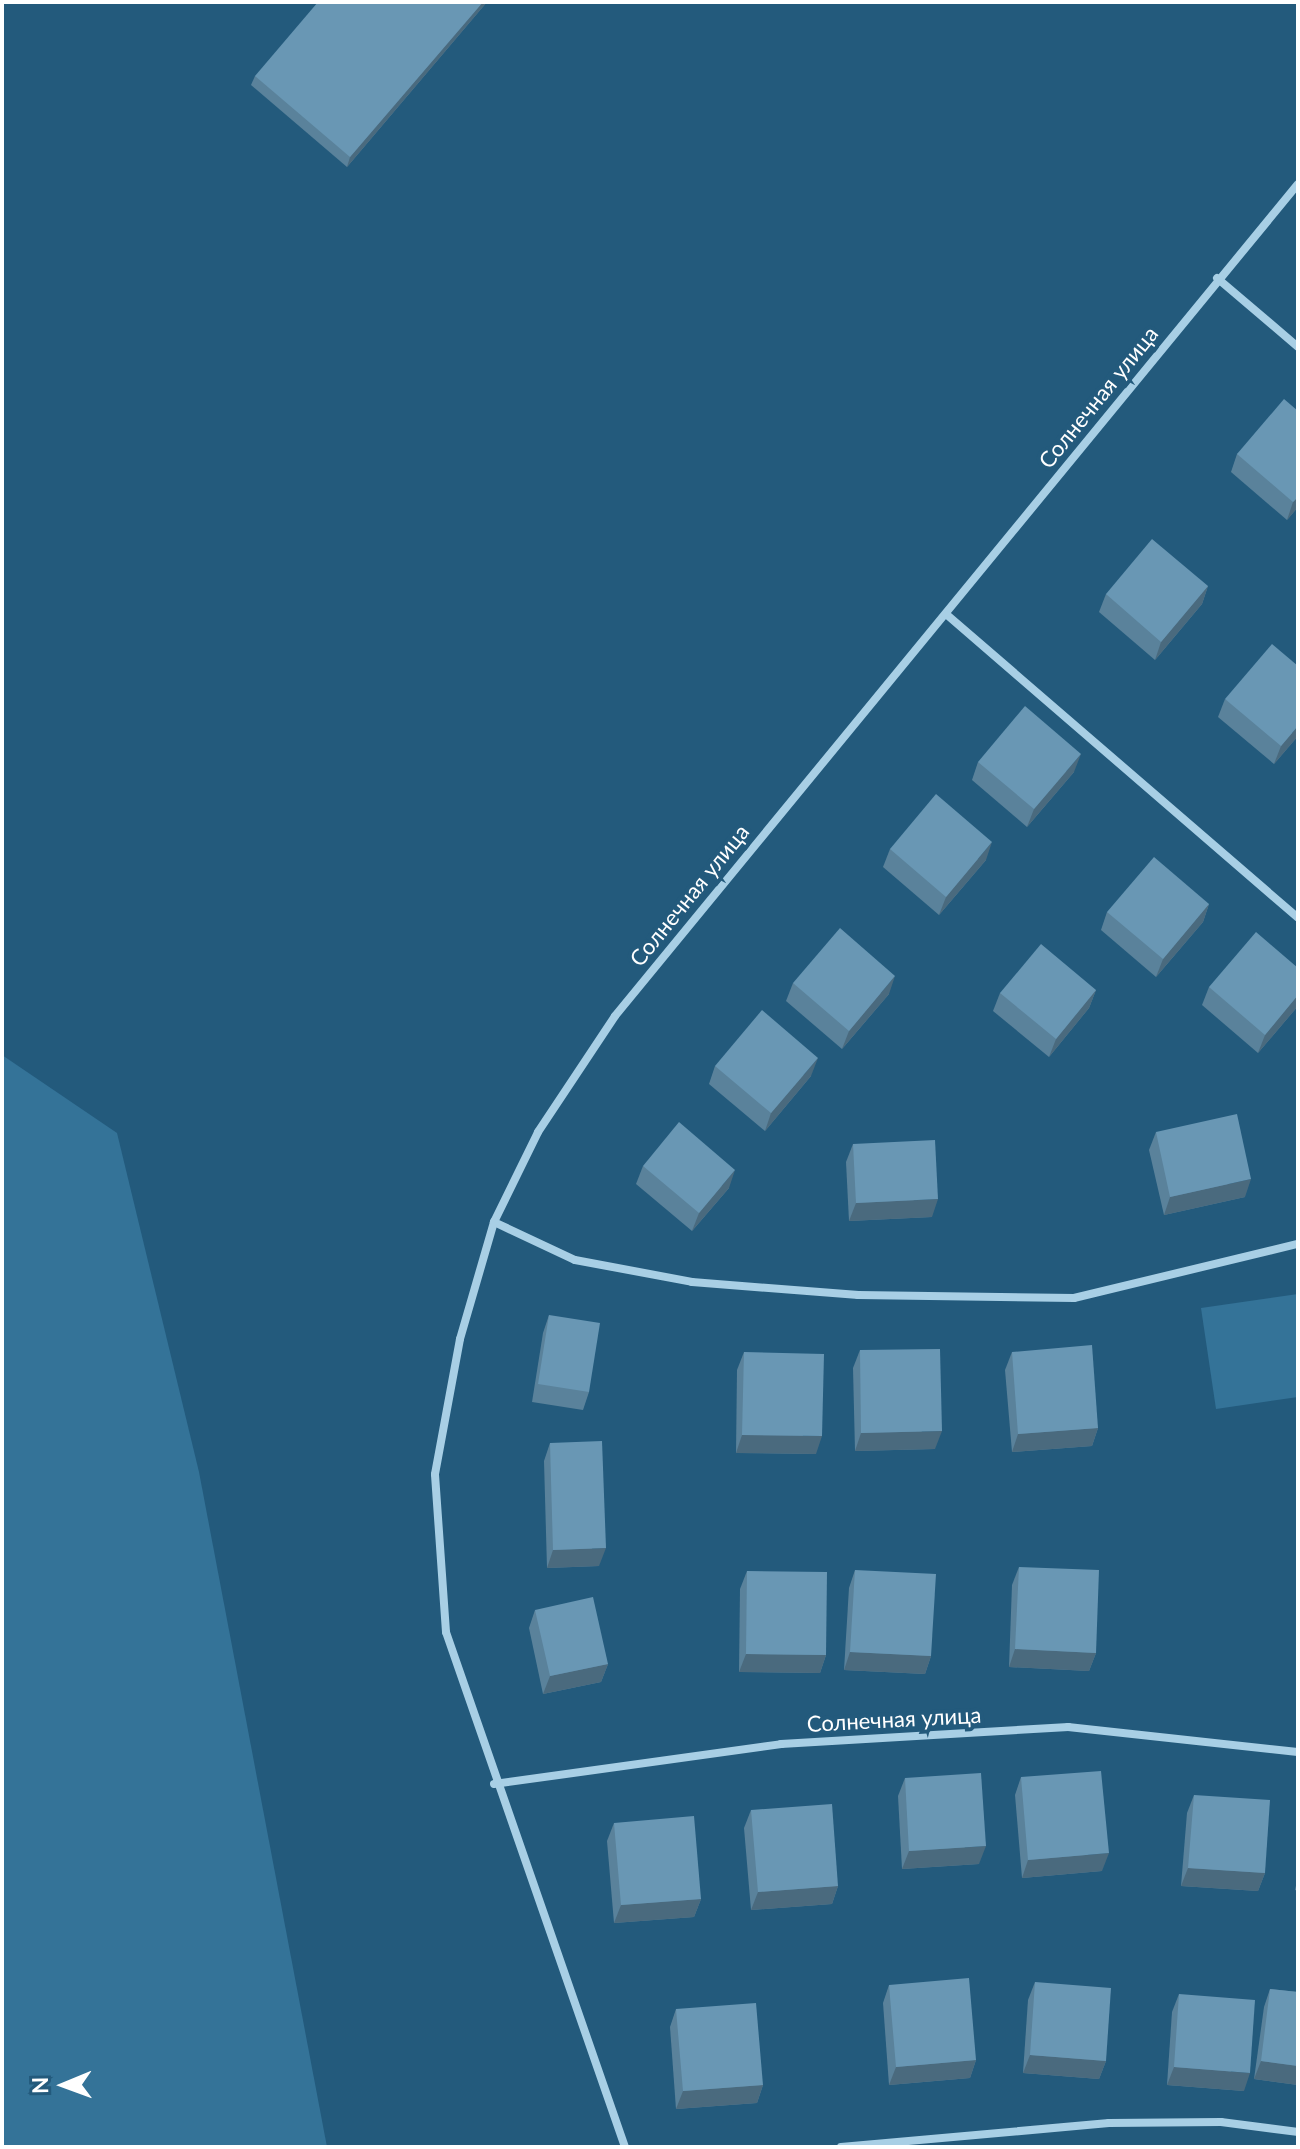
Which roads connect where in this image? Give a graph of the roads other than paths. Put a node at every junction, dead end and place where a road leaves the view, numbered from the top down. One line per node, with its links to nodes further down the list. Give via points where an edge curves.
1 (1298, 184): 2 (street, Солнечная улица)
2 (1217, 278): 3 (street); 4 (street, Солнечная улица)
3 (1298, 347)
4 (946, 614): 5 (street); 6 (street, Солнечная улица, via 615,1016 538,1132)
5 (1298, 918)
6 (494, 1222): 7 (street, via 575,1260 692,1282 858,1295 1074,1298); 9 (street, Солнечная улица, via 460,1339 435,1490 446,1632)
7 (1298, 1244)
8 (1298, 1752): 9 (street, Солнечная улица, via 1068,1727 781,1744)
9 (494, 1784): 11 (street, Солнечная улица)
10 (1298, 2132): 12 (street, via 1221,2122 1109,2123)
11 (625, 2147)
12 (841, 2147)

